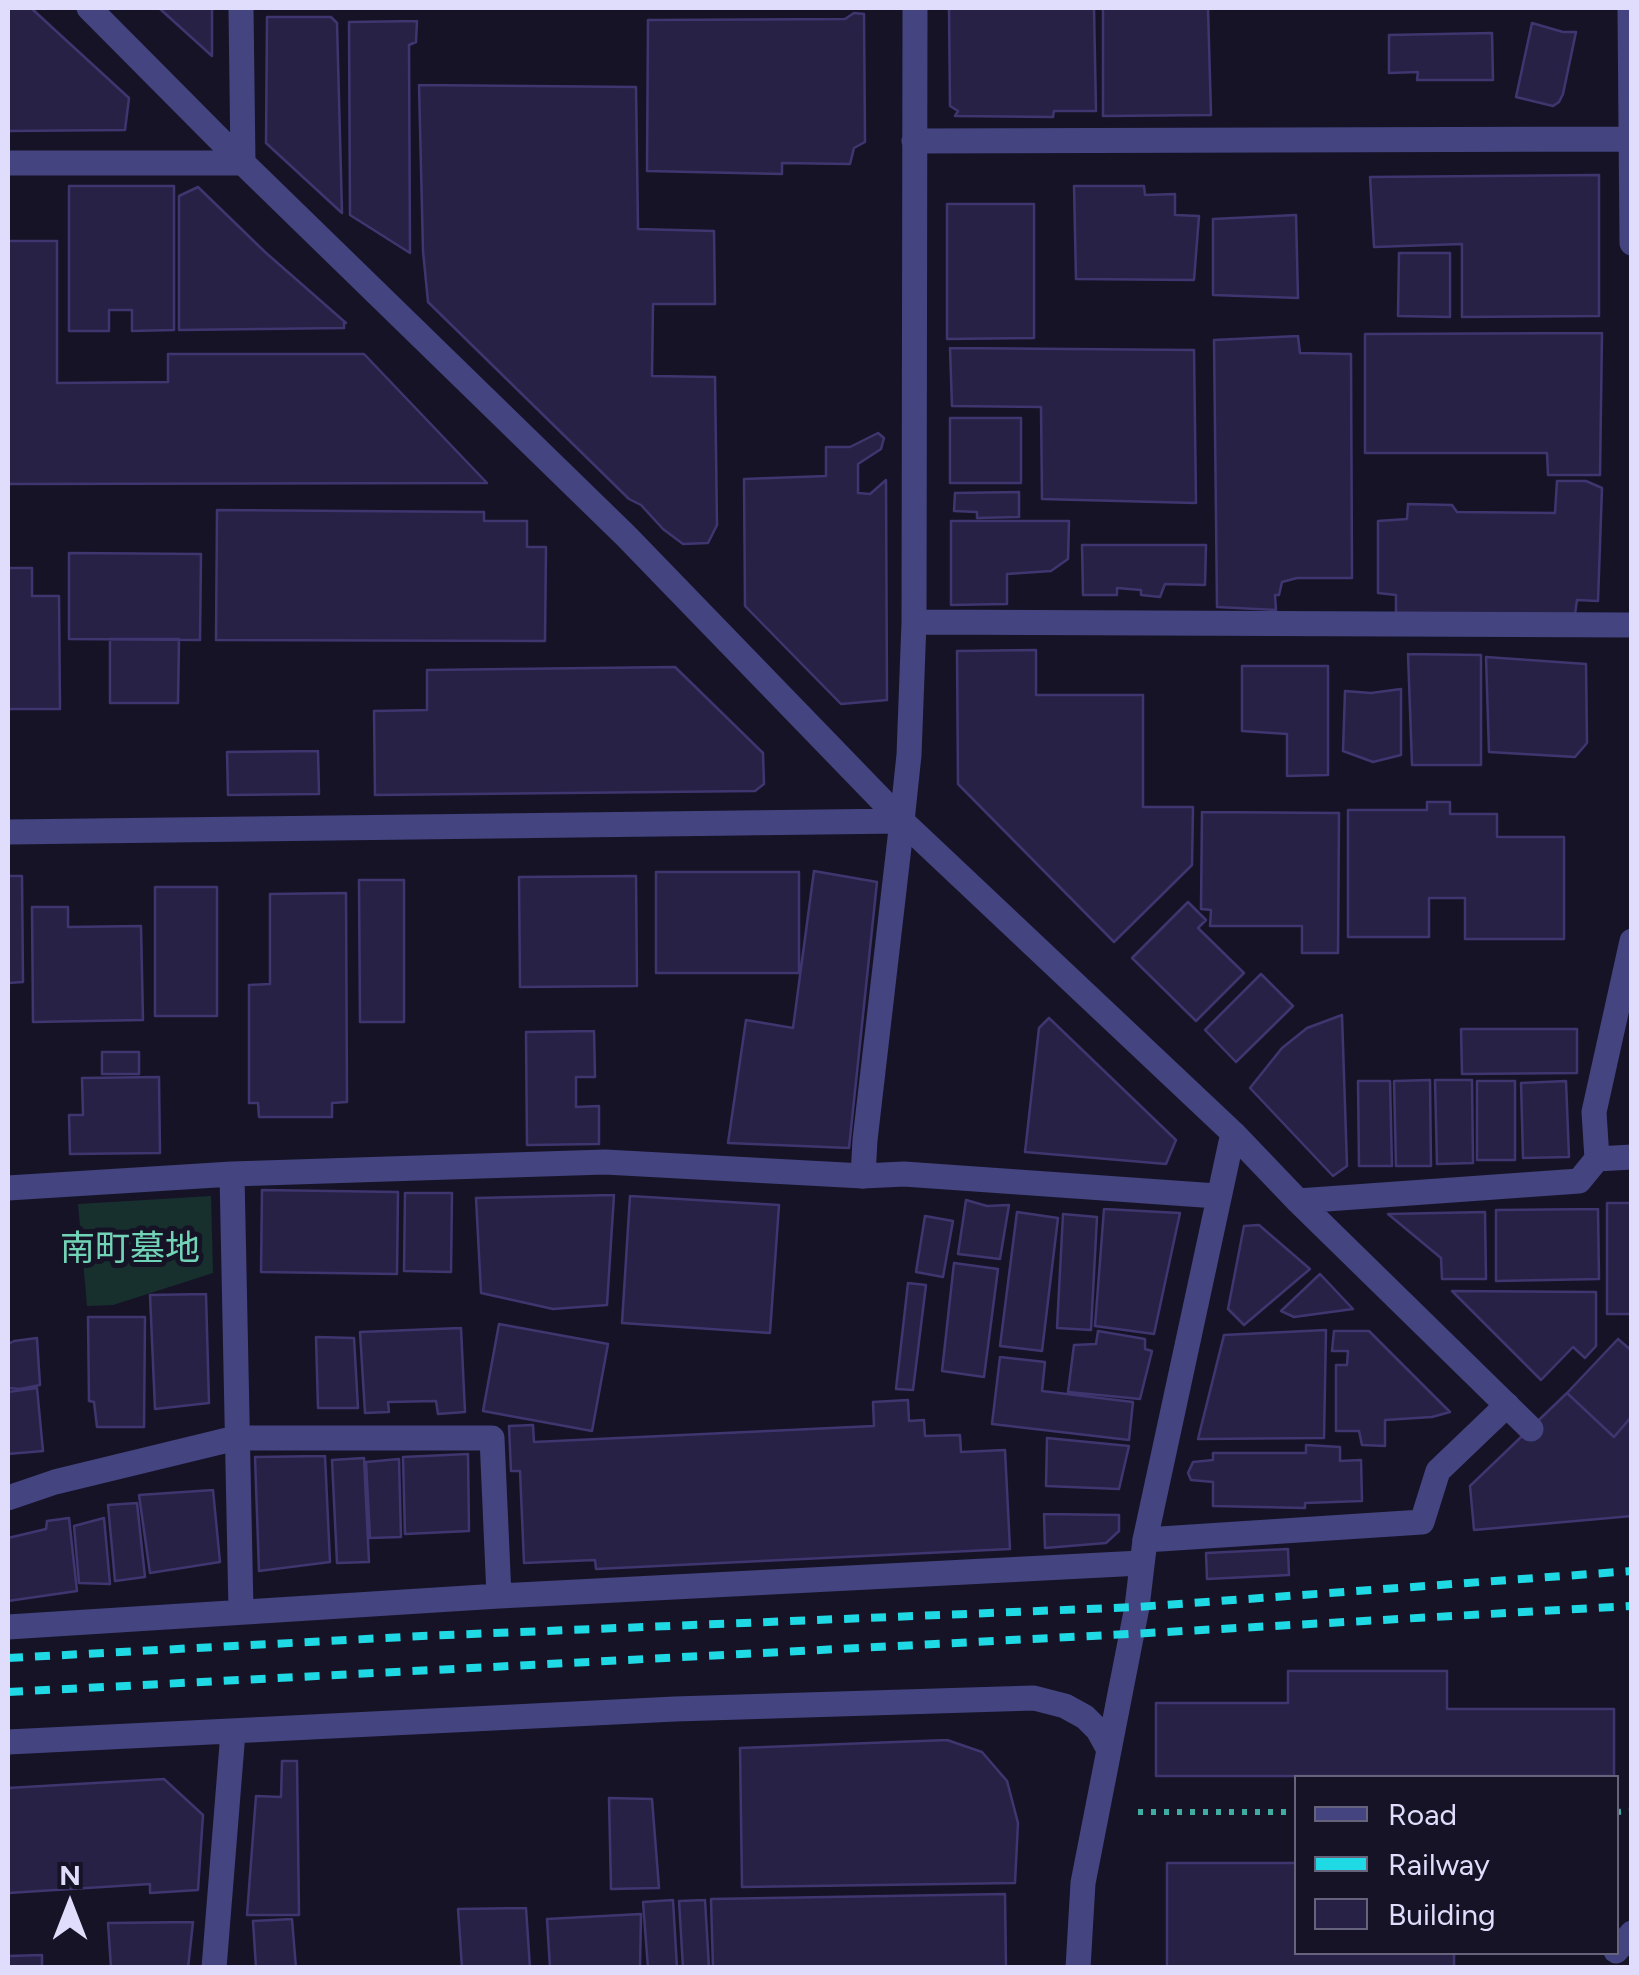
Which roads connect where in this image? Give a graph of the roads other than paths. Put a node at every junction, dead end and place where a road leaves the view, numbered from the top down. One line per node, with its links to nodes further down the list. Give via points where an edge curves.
1 (89, 8): 8 (street)
2 (241, 8): 8 (street)
3 (915, 8): 6 (street)
4 (1630, 8): 5 (street)
5 (1630, 139): 6 (street); 9 (street)
6 (914, 141): 10 (street)
7 (8, 163): 8 (street)
8 (244, 163): 12 (street, via 626,536)
9 (1632, 243)
10 (914, 622): 11 (street); 12 (street)
11 (1632, 625)
12 (902, 821): 13 (street); 15 (street); 19 (street)
13 (8, 832)
14 (1632, 941): 17 (street, via 1594,1112)
15 (1232, 1133): 21 (street); 22 (street)
16 (1632, 1158): 17 (street)
17 (1597, 1159): 22 (street, via 1579,1181)
18 (232, 1174): 19 (street, via 605,1162); 20 (street); 25 (street)
19 (863, 1176): 21 (street)
20 (8, 1188)
21 (1218, 1196): 27 (street)
22 (1298, 1201): 23 (street)
23 (1507, 1405): 24 (street); 27 (street, via 1438,1471 1422,1522)
24 (1530, 1429)
25 (236, 1438): 26 (street); 28 (street, via 492,1438); 29 (street)
26 (8, 1498)
27 (1143, 1552): 28 (street); 33 (street)
28 (500, 1596): 29 (street)
29 (241, 1611): 30 (street)
30 (8, 1627)
31 (233, 1732): 32 (street); 33 (street, via 1034,1698 1085,1717); 34 (street)
32 (8, 1742)
33 (1109, 1750): 35 (street, via 1083,1883)
34 (214, 1968)
35 (1078, 1968)

